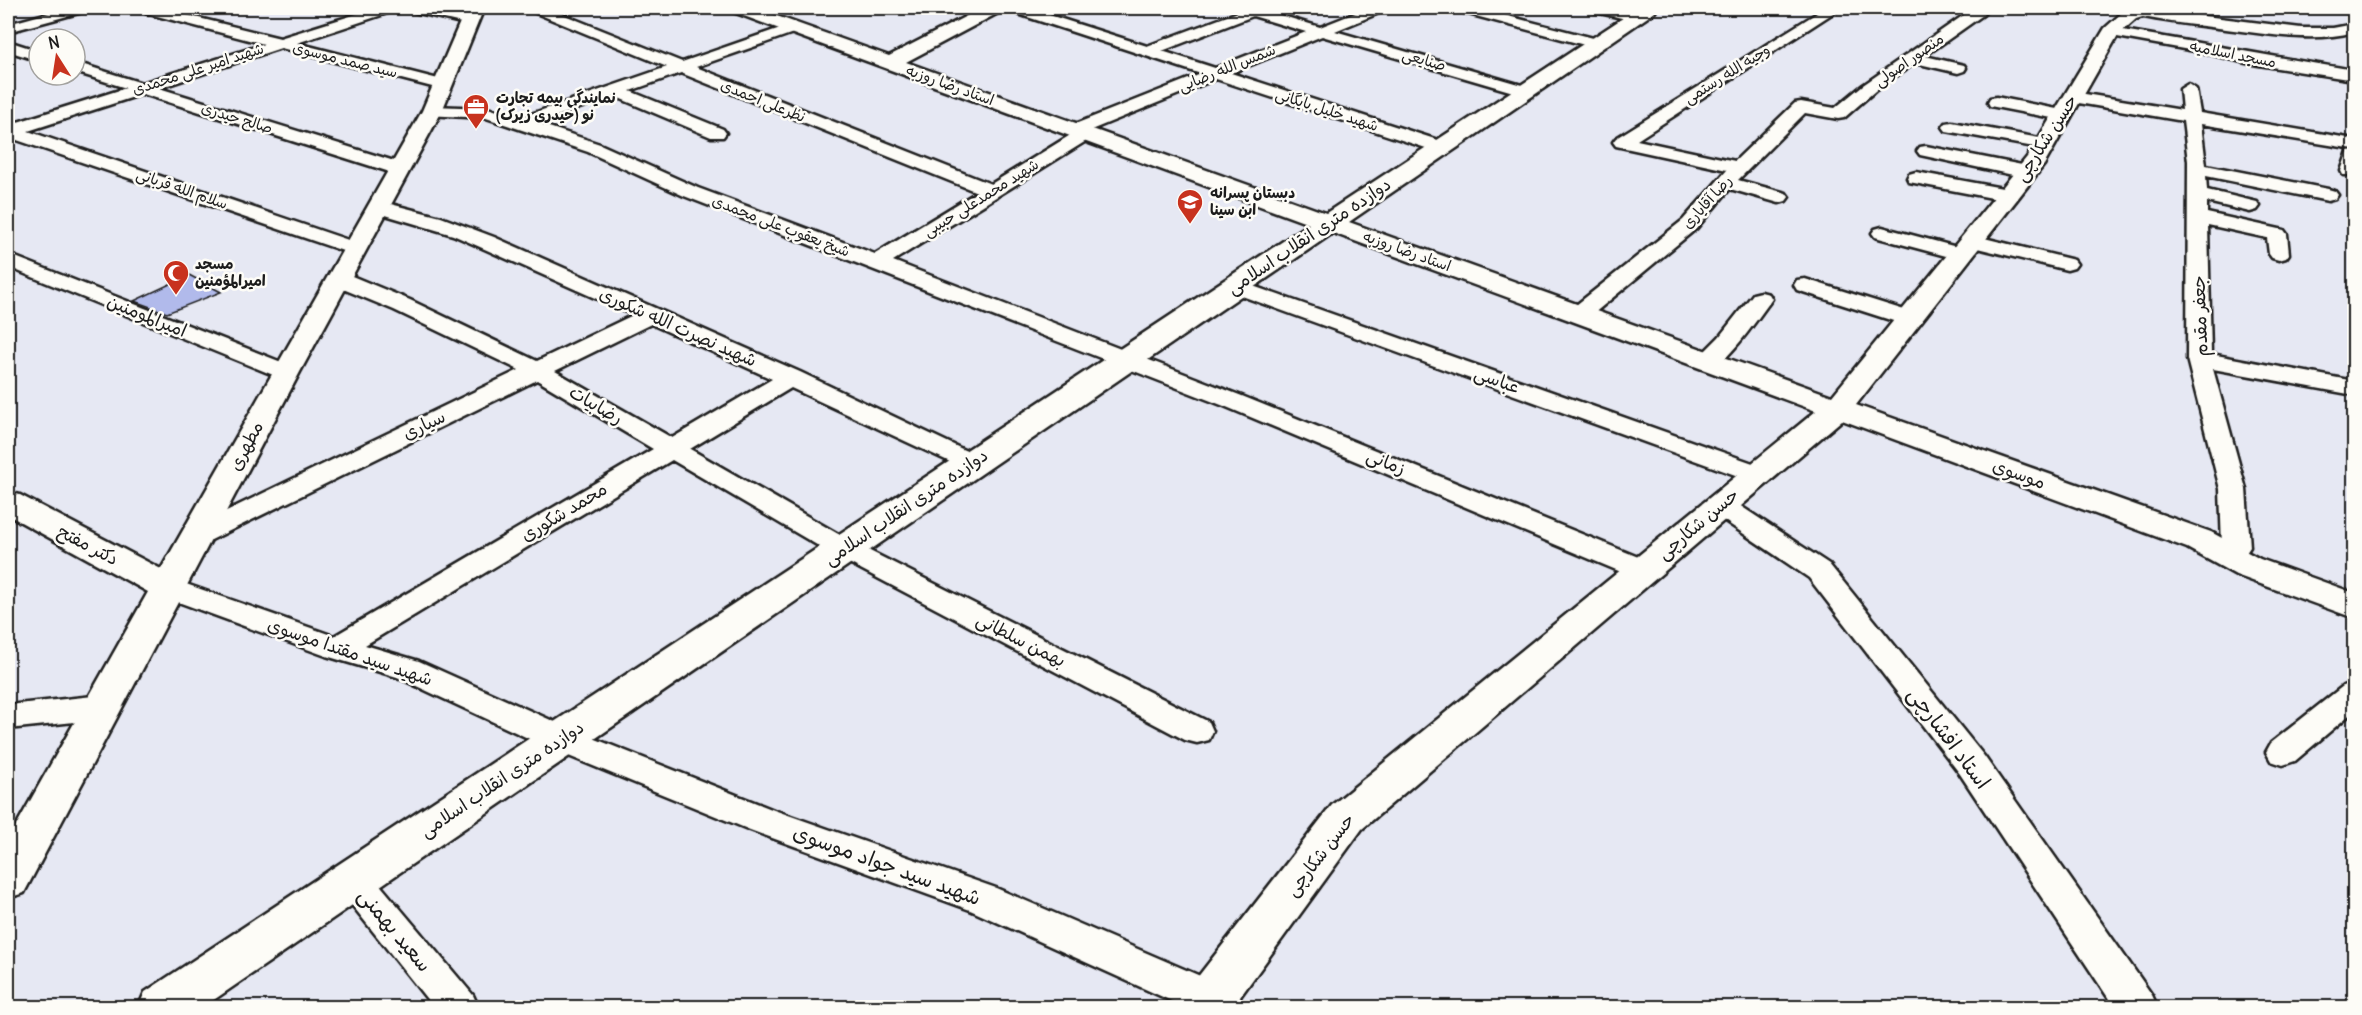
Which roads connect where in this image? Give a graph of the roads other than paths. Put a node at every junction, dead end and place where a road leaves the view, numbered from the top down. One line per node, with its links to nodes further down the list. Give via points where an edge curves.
1 (81, 8): 20 (street)
2 (143, 8): 27 (street, سید صمد موسوی)
3 (389, 8): 27 (street, شهید امیر علی محمدی)
4 (415, 8): 18 (street)
5 (536, 8): 34 (street, نظرعلی احمدی)
6 (739, 8): 21 (street, استاد رضا روزبه)
7 (994, 8): 33 (street)
8 (1014, 8): 30 (street, شهید خلیل بایگانی)
9 (1379, 8): 23 (street, شمس الله رضایی)
10 (1462, 8): 28 (street)
11 (1596, 8): 17 (street)
12 (1834, 8): 57 (street, وجیه الله رستمی, via 1622,142)
13 (1246, 9): 23 (street, صنایعی); 30 (street)
14 (1961, 9): 15 (street)
15 (1979, 10): 32 (street, منصور اصولی)
16 (2146, 10): 24 (street, حسن شکارچی, via 2130,15); 25 (street, via 2218,24)
17 (1642, 12): 28 (street, دوازده متری انقلاب اسلامی)
18 (473, 14): 43 (street, مطهری)
19 (2311, 17): 25 (street)
20 (8, 28)
21 (794, 28): 33 (street, استاد رضا روزبه); 34 (street)
22 (2355, 28): 25 (street)
23 (1322, 30): 37 (street, شمس الله رضایی); 42 (street, صنایعی)
24 (2110, 32): 38 (street, مسجد اسلامیه); 45 (street, حسن شکارچی)
25 (2340, 33): 26 (street)
26 (2355, 41)
27 (279, 43): 39 (street, شهید امیر علی محمدی); 43 (street, سید صمد موسوی)
28 (1596, 43): 42 (street, دوازده متری انقلاب اسلامی)
29 (8, 46): 31 (street)
30 (1149, 51): 37 (street, شهید خلیل بایگانی)
31 (27, 52)
32 (1912, 58): 35 (street); 46 (street, منصور اصولی, via 1838,114)
33 (890, 63): 51 (street, استاد رضا روزبه)
34 (681, 67): 41 (street); 63 (street, نظرعلی احمدی)
35 (1958, 68)
36 (87, 71): 39 (street, صالح حیدری)
37 (1214, 73): 51 (street, شمس الله رضایی); 55 (street, شهید خلیل بایگانی)
38 (2355, 75)
39 (141, 88): 50 (street, شهید امیر علی محمدی); 58 (street, صالح حیدری)
40 (2188, 89): 47 (street, جعفر مقدم)
41 (614, 90): 48 (street); 52 (street)
42 (1526, 91): 55 (street, دوازده متری انقلاب اسلامی)
43 (438, 98): 48 (street, شیخ یعقوب علی محمدی); 58 (street, مطهری)
44 (1996, 102): 45 (street)
45 (2067, 106): 47 (street); 53 (street, حسن شکارچی)
46 (1801, 107): 57 (street, رضا آقایاری)
47 (2191, 118): 54 (street); 59 (street, جعفر مقدم)
48 (518, 124): 76 (street, شیخ یعقوب علی محمدی, via 594,148 691,192)
49 (1952, 127): 53 (street)
50 (8, 131): 73 (street, سلام الله قربانی)
51 (1081, 132): 63 (street, شهید محمدعلی حبیبی); 70 (street, استاد رضا روزبه)
52 (717, 133)
53 (2045, 144): 62 (street, حسن شکارچی)
54 (2355, 144)
55 (1441, 147): 70 (street, دوازده متری انقلاب اسلامی)
56 (1926, 151): 62 (street)
57 (1739, 167): 61 (street, رضا آقایاری)
58 (400, 169): 68 (street, مطهری)
59 (2197, 169): 64 (street, جعفر مقدم); 65 (street)
60 (1916, 178): 62 (street)
61 (1726, 182): 66 (street); 82 (street, رضا آقایاری, via 1690,224)
62 (2018, 183): 72 (street, حسن شکارچی)
63 (992, 191): 76 (street, شهید محمدعلی حبیبی)
64 (2197, 194): 67 (street); 69 (street, جعفر مقدم)
65 (2328, 195)
66 (1779, 197)
67 (2250, 206)
68 (379, 207): 73 (street, مطهری); 83 (street, شهید نصرت الله شکوری, via 426,218)
69 (2198, 217): 74 (street, via 2277,234); 86 (street, جعفر مقدم)
70 (1329, 222): 80 (street, دوازده متری انقلاب اسلامی); 82 (street, استاد رضا روزبه)
71 (1882, 233): 72 (street)
72 (1966, 247): 77 (street); 84 (street, حسن شکارچی)
73 (356, 249): 78 (street, مطهری)
74 (2279, 254)
75 (8, 260): 89 (street, امیرالمومنین)
76 (877, 262): 85 (street, شیخ یعقوب علی محمدی)
77 (2067, 264)
78 (339, 279): 88 (street, رضابیات); 89 (street, مطهری)
79 (1805, 285): 84 (street)
80 (1236, 286): 85 (street, دوازده متری انقلاب اسلامی); 95 (street, عباسی)
81 (1761, 299): 87 (street)
82 (1579, 314): 87 (street, استاد رضا روزبه)
83 (651, 315): 88 (street, سیاری); 90 (street, شهید نصرت الله شکوری)
84 (1909, 319): 92 (street, حسن شکارچی)
85 (1126, 359): 94 (street, دوازده متری انقلاب اسلامی); 102 (street, زمانی)
86 (2199, 359): 91 (street); 100 (street, جعفر مقدم, via 2233,489)
87 (1707, 361): 92 (street, استاد رضا روزبه)
88 (537, 370): 93 (street, رضابیات); 98 (street, سیاری)
89 (286, 372): 98 (street, مطهری)
90 (792, 377): 93 (street, محمد شکوری); 94 (street, شهید نصرت الله شکوری)
91 (2355, 387)
92 (1838, 408): 95 (street, حسن شکارچی); 99 (street, موسوی)
93 (671, 449): 101 (street, رضابیات); 106 (street, محمد شکوری)
94 (972, 463): 101 (street, دوازده متری انقلاب اسلامی)
95 (1758, 474): 97 (street, حسن شکارچی)
96 (8, 502): 104 (street, دکتر مفتح)
97 (1720, 505): 102 (street, حسن شکارچی); 118 (street, استاد افشارچی, via 1819,571 1972,765)
98 (197, 536): 104 (street, مطهری)
99 (2199, 540): 100 (street, موسوی); 105 (street, موسوی, via 2248,567)
100 (2236, 547): 103 (street, موسوی)
101 (844, 549): 110 (street, بهمن سلطانی); 111 (street, دوازده متری انقلاب اسلامی)
102 (1643, 570): 115 (street, حسن شکارچی, via 1347,817)
103 (2355, 587)
104 (169, 588): 106 (street, شهید سید مقتدا موسوی); 108 (street, مطهری)
105 (2355, 606)
106 (337, 648): 111 (street, شهید سید مقتدا موسوی, via 408,669)
107 (2355, 694): 112 (street)
108 (103, 707): 109 (street); 114 (street, مطهری)
109 (8, 717)
110 (1197, 731)
111 (561, 739): 113 (street, دوازده متری انقلاب اسلامی); 115 (street, شهید سید جواد موسوی, via 762,820 983,899)
112 (2283, 752)
113 (353, 879): 116 (street, دوازده متری انقلاب اسلامی); 117 (street, سعید بهمنی)
114 (8, 880)
115 (1214, 1004)
116 (162, 1008)
117 (459, 1008)
118 (2138, 1008)

